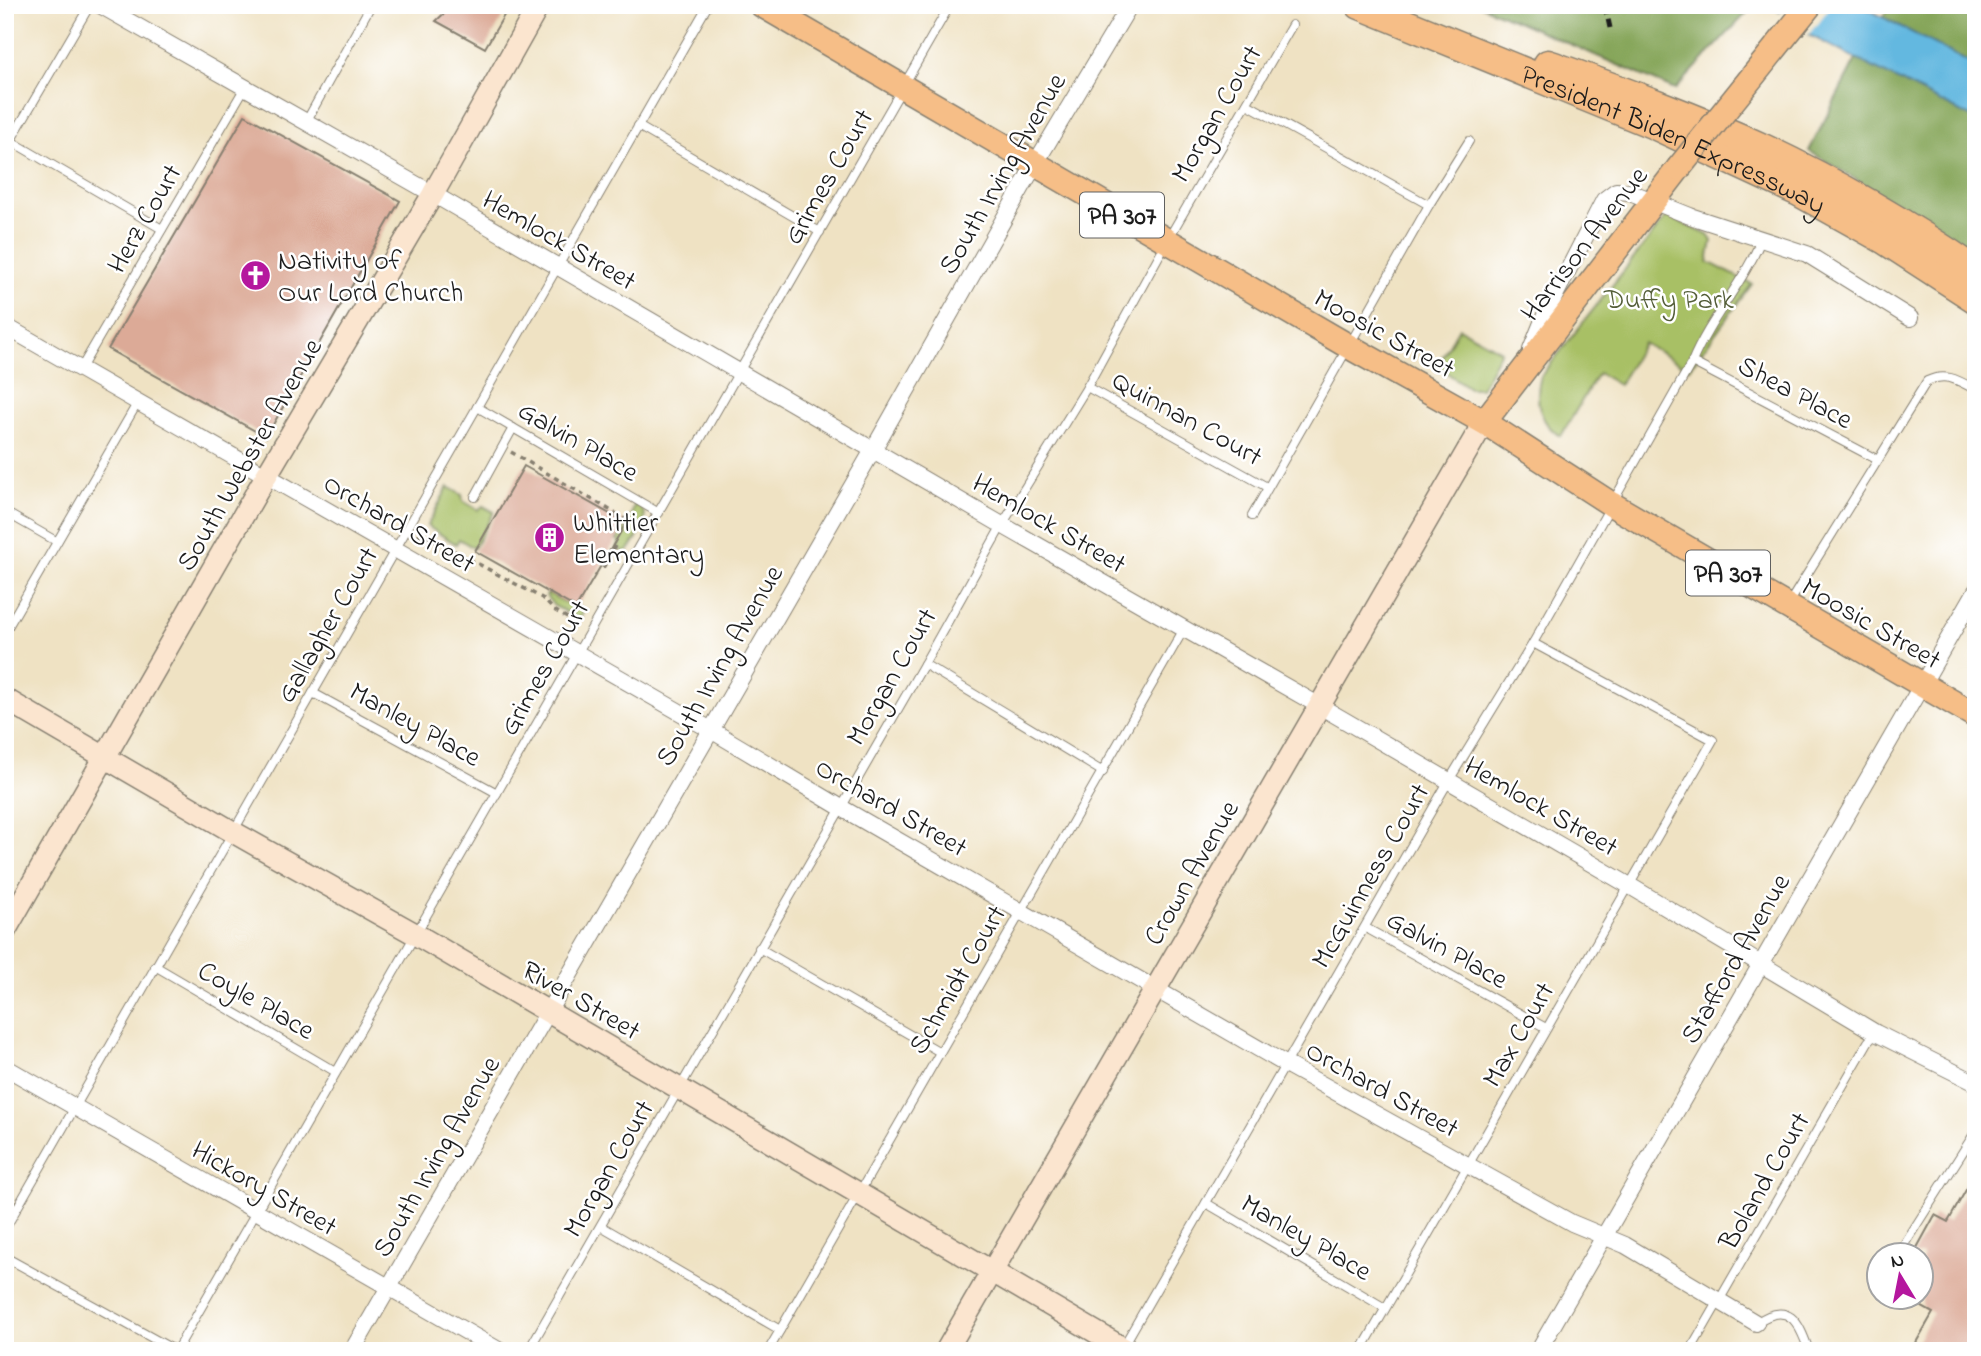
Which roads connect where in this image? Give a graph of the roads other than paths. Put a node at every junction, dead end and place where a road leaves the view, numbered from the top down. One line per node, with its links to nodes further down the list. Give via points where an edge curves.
1 (90, 5): 18 (lane)
2 (100, 5): 14 (street, Hemlock Street)
3 (371, 5): 16 (lane)
4 (539, 5): 22 (main road, South Webster Avenue)
5 (708, 5): 17 (lane, Gallagher Court)
6 (762, 5): 13 (main road, Moosic Street / PA 307)
7 (950, 5): 13 (lane, Grimes Court)
8 (1130, 5): 21 (street, South Irving Avenue)
9 (1360, 5): 31 (highway, President Biden Expressway, via 1652,124 1787,186 1885,240)
10 (1408, 5): 30 (highway, President Biden Expressway, via 1763,149 1881,211)
11 (1810, 5): 23 (main road, Harrison Avenue, bridge)
12 (1292, 25): 15 (lane, Morgan Court)
13 (904, 88): 21 (main road, Moosic Street / PA 307); 26 (lane, Grimes Court)
14 (244, 89): 16 (street, Hemlock Street); 25 (lane, Herz Court)
15 (1247, 104): 24 (lane); 28 (lane, Morgan Court)
16 (305, 122): 22 (street, Hemlock Street)
17 (638, 126): 26 (lane); 29 (lane, Gallagher Court)
18 (11, 141): 20 (lane); 25 (lane)
19 (1469, 141): 24 (lane)
20 (5, 150)
21 (1035, 164): 28 (main road, Moosic Street / PA 307); 45 (street, South Irving Avenue)
22 (433, 194): 29 (street, Hemlock Street); 47 (main road, South Webster Avenue)
23 (1654, 201): 27 (street); 37 (main road, Harrison Avenue); 37 (street, via 1623,191 1604,200)
24 (1429, 205): 34 (lane)
25 (162, 229): 36 (lane, Herz Court)
26 (820, 232): 38 (lane, Grimes Court)
27 (1761, 240): 32 (street, via 1807,254); 35 (lane, McGuinness Court, via 1750,267 1704,334)
28 (1167, 241): 34 (main road, Moosic Street / PA 307); 39 (lane, Morgan Court)
29 (558, 269): 38 (street, Hemlock Street); 42 (lane, Gallagher Court)
30 (1976, 271)
31 (1976, 299)
32 (1910, 318)
33 (5, 326): 36 (street, Orchard Street)
34 (1348, 346): 43 (main road, Moosic Street / PA 307); 48 (lane)
35 (1692, 362): 46 (lane, Shea Place); 50 (lane, McGuinness Court)
36 (80, 370): 41 (street, Orchard Street)
37 (1522, 370): 43 (main road, Harrison Avenue)
38 (739, 373): 45 (street, Hemlock Street); 52 (lane, Grimes Court)
39 (1087, 387): 48 (lane, Quinnan Court); 54 (lane, Morgan Court)
40 (1976, 390): 46 (lane, via 1947,376 1927,381)
41 (138, 402): 47 (street, Orchard Street); 55 (lane)
42 (477, 407): 44 (lane, Galvin Place); 56 (lane, Gallagher Court)
43 (1484, 422): 50 (main road, Moosic Street / PA 307); 67 (main road, Crown Avenue)
44 (513, 428): 49 (lane); 52 (lane, Galvin Place)
45 (873, 450): 54 (street, Hemlock Street); 69 (street, South Irving Avenue)
46 (1878, 460): 58 (lane)
47 (266, 476): 56 (street, Orchard Street); 70 (main road, South Webster Avenue)
48 (1266, 487): 53 (lane)
49 (475, 498)
50 (1611, 504): 58 (main road, Moosic Street / PA 307); 61 (lane, McGuinness Court)
51 (5, 512): 55 (lane)
52 (659, 513): 62 (lane, Grimes Court)
53 (1252, 516)
54 (1002, 526): 59 (street, Hemlock Street); 63 (lane, Morgan Court)
55 (56, 541): 60 (lane)
56 (396, 549): 62 (street, Orchard Street); 65 (lane, Gallagher Court)
57 (1976, 591): 64 (street, Stafford Avenue)
58 (1787, 607): 64 (main road, Moosic Street / PA 307)
59 (1184, 629): 67 (street, Hemlock Street); 71 (lane, Schmidt Court)
60 (5, 632)
61 (1533, 643): 72 (lane, McGuinness Court); 76 (lane, Max Court, via 1713,740)
62 (577, 654): 69 (street, Orchard Street); 73 (lane, Grimes Court)
63 (925, 664): 71 (lane); 74 (lane, Morgan Court)
64 (1921, 684): 68 (main road, Moosic Street / PA 307); 82 (street, Stafford Avenue)
65 (313, 693): 73 (lane, Manley Place); 75 (lane, Gallagher Court)
66 (5, 699): 70 (main road, River Street)
67 (1318, 705): 72 (street, Hemlock Street); 84 (main road, Crown Avenue)
68 (1976, 716)
69 (710, 730): 74 (street, Orchard Street); 85 (street, South Irving Avenue)
70 (105, 757): 75 (main road, River Street); 79 (main road, South Webster Avenue)
71 (1103, 772): 77 (lane, Schmidt Court)
72 (1448, 782): 76 (street, Hemlock Street); 78 (lane, McGuinness Court)
73 (497, 793): 80 (lane, Grimes Court)
74 (840, 807): 77 (street, Orchard Street); 81 (lane, Morgan Court)
75 (233, 832): 80 (main road, River Street); 83 (lane, Gallagher Court)
76 (1630, 886): 82 (street, Hemlock Street); 86 (lane, Max Court)
77 (1021, 911): 84 (street, Orchard Street); 88 (lane, Schmidt Court)
78 (1366, 928): 86 (lane, Galvin Place); 89 (lane, McGuinness Court)
79 (5, 931)
80 (415, 934): 85 (main road, River Street); 91 (lane, Grimes Court)
81 (759, 948): 88 (lane); 93 (lane, Morgan Court)
82 (1760, 966): 87 (street, Hemlock Street); 102 (street, Stafford Avenue)
83 (155, 967): 91 (lane, Coyle Place); 94 (lane, Gallagher Court)
84 (1155, 989): 89 (street, Orchard Street); 105 (main road, Crown Avenue)
85 (548, 1012): 93 (main road, River Street); 106 (street, South Irving Avenue)
86 (1546, 1028): 96 (lane, Max Court)
87 (1876, 1033): 92 (street, Hemlock Street); 107 (lane, Boland Court)
88 (940, 1052): 97 (lane, Schmidt Court)
89 (1287, 1065): 96 (street, Orchard Street); 98 (lane, McGuinness Court)
90 (5, 1067): 94 (street, Hickory Street)
91 (336, 1072): 99 (lane, Grimes Court)
92 (1976, 1083)
93 (679, 1088): 97 (main road, River Street); 100 (lane, Morgan Court)
94 (76, 1107): 99 (street, Hickory Street); 101 (lane, Gallagher Court)
95 (1976, 1131): 103 (lane)
96 (1469, 1166): 102 (street, Orchard Street); 108 (lane, Max Court)
97 (860, 1194): 105 (main road, River Street); 110 (lane, Schmidt Court)
98 (1206, 1203): 108 (lane, Manley Place); 111 (lane, McGuinness Court)
99 (255, 1212): 106 (street, Hickory Street); 112 (lane, Grimes Court)
100 (601, 1226): 110 (lane); 115 (lane, Morgan Court)
101 (5, 1229)
102 (1604, 1236): 107 (street, Orchard Street); 119 (street, Stafford Avenue)
103 (1907, 1240)
104 (5, 1257): 112 (lane)
105 (992, 1270): 111 (main road, River Street); 117 (main road, Crown Avenue)
106 (389, 1287): 113 (street, South Irving Avenue); 114 (street, Hickory Street)
107 (1718, 1302): 109 (street, Orchard Street); 120 (lane, Boland Court)
108 (1385, 1308): 118 (lane, Max Court)
109 (1756, 1323): 121 (lane, via 1775,1313 1786,1314 1797,1320)
110 (780, 1330): 116 (lane, Schmidt Court)
111 (1124, 1350)
112 (176, 1351)
113 (352, 1351)
114 (500, 1351)
115 (528, 1351)
116 (768, 1351)
117 (946, 1351)
118 (1361, 1351)
119 (1538, 1351)
120 (1690, 1351)
121 (1809, 1351)

